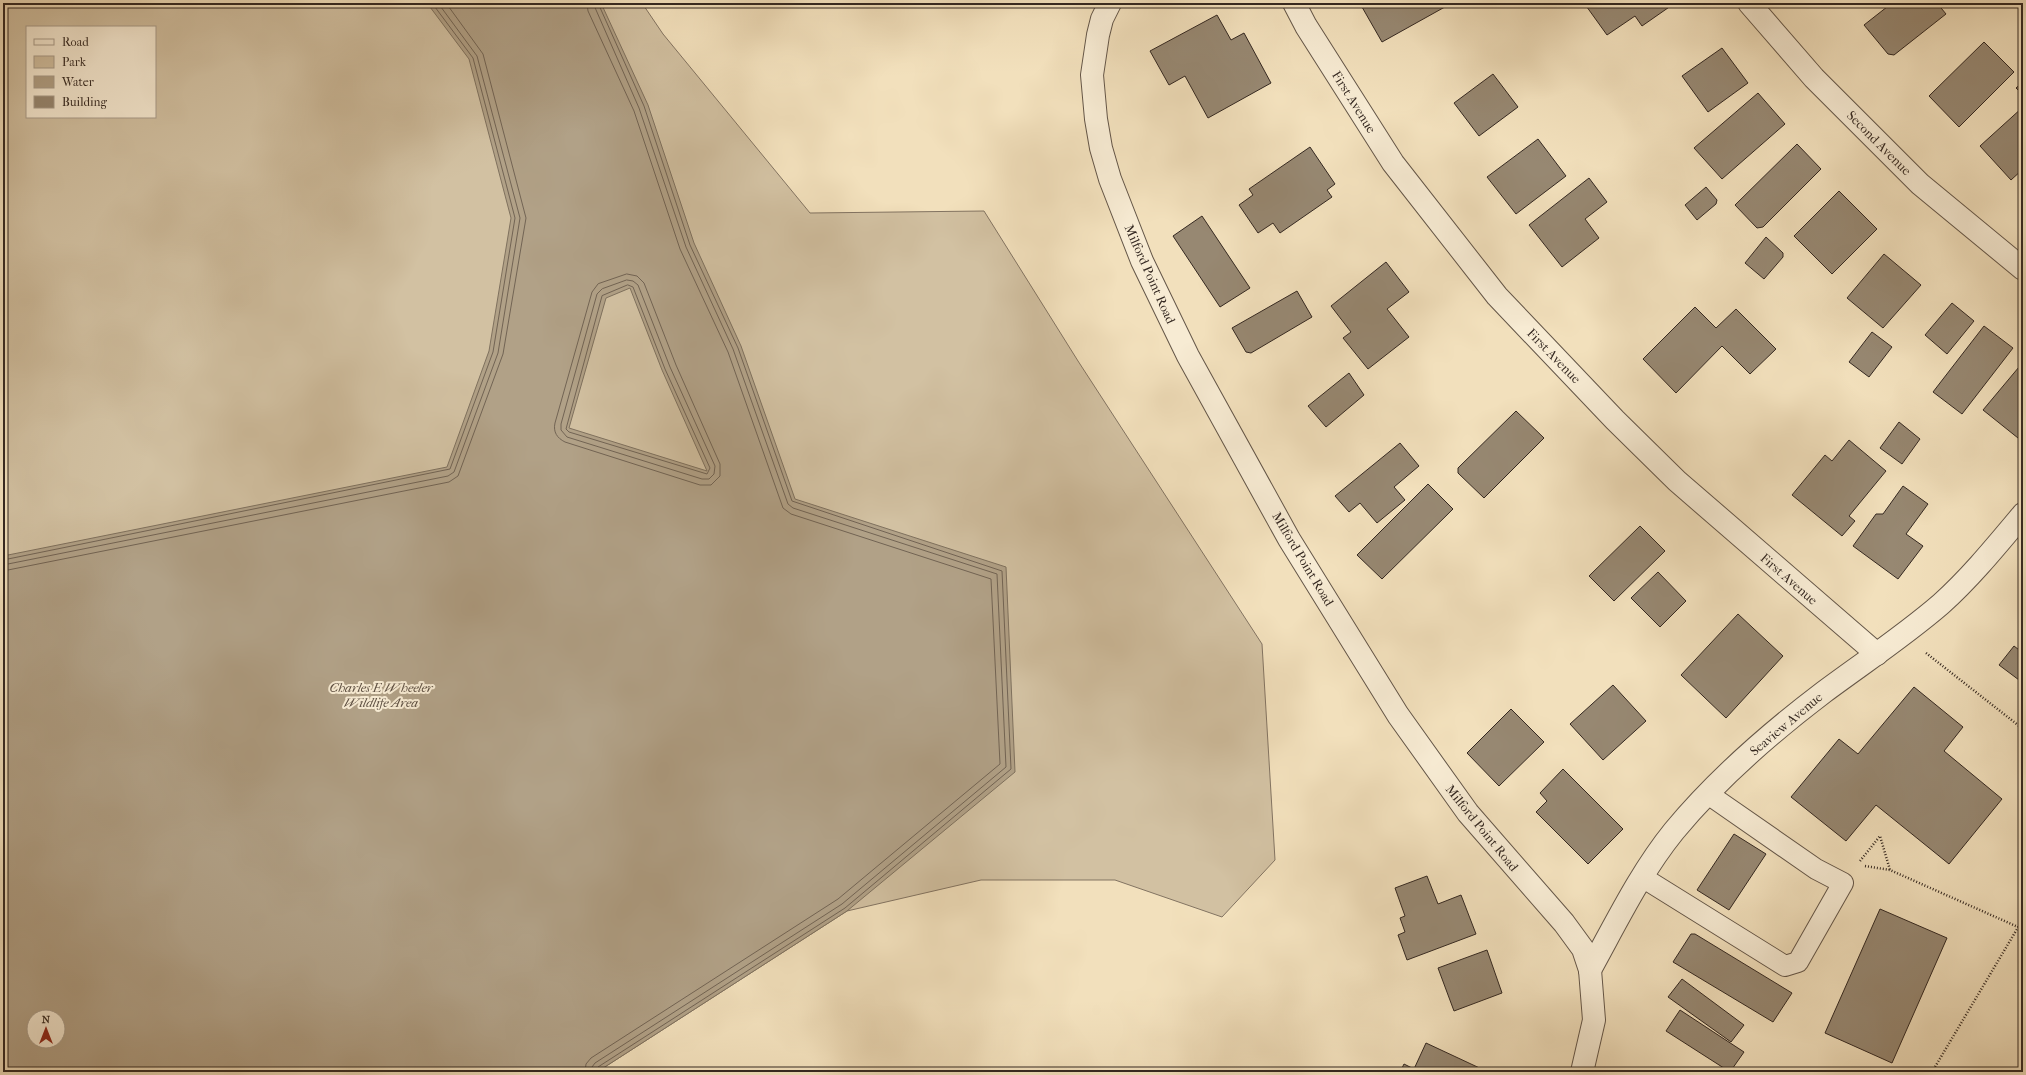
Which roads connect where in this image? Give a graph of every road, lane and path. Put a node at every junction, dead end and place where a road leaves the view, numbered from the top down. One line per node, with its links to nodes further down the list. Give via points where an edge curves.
1 (1110, 3): 14 (street, Milford Point Road, via 1098,35 1092,75 1101,148 1110,179 1142,261 1188,356 1289,538 1398,715 1468,813 1564,923 1583,949)
2 (1294, 3): 6 (street, First Avenue, via 1393,163 1497,296 1677,481)
3 (1749, 3): 4 (street, Second Avenue, via 1814,78 1920,184)
4 (2023, 269)
5 (2023, 514): 6 (street, Seaview Avenue, via 1977,568 1941,603)
6 (1877, 654): 9 (street, Seaview Avenue, via 1769,736)
7 (1929, 656): 8 (path)
8 (2023, 729)
9 (1708, 794): 11 (street, Seaview Avenue, via 1674,831); 11 (lane, via 1816,869 1843,883 1798,962 1785,966)
10 (1890, 870): 10 (path, via 1886,856 1880,836 1857,864); 13 (path)
11 (1642, 877): 14 (street, Seaview Avenue)
12 (2023, 919): 13 (path)
13 (2018, 927): 16 (path)
14 (1590, 970): 15 (street, Milford Point Road, via 1594,1020)
15 (1582, 1072)
16 (1932, 1072)

